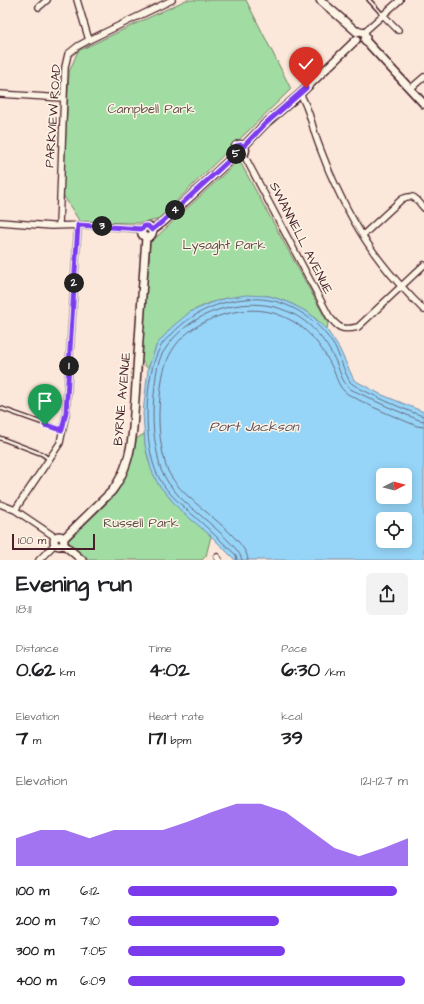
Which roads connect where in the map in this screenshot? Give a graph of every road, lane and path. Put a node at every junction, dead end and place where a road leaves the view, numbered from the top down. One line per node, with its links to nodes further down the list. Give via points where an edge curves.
1 (47, 0): 7 (street)
2 (77, 0): 11 (street)
3 (320, 0): 10 (street)
4 (369, 0): 8 (lane)
5 (400, 0): 8 (street)
6 (169, 1): 11 (street, PARKVIEW ROAD)
7 (39, 7)
8 (383, 15): 9 (street); 10 (street)
9 (398, 30)
10 (362, 35): 13 (street); 15 (street, via 354,37 356,40)
11 (89, 40): 16 (street, PARKVIEW ROAD, via 68,54)
12 (424, 77): 13 (street)
13 (410, 89): 17 (street)
14 (0, 94): 16 (street)
15 (300, 94): 18 (street); 27 (street, via 307,105 316,138 329,170)
16 (63, 98): 23 (street, PARKVIEW ROAD)
17 (424, 104)
18 (244, 146): 19 (street, via 236,146); 20 (street)
19 (236, 154): 20 (street); 26 (street)
20 (244, 155): 30 (street, SWANNELL AVENUE, via 336,325 349,329 358,327)
21 (424, 208): 27 (street, via 414,197 408,196)
22 (0, 222): 23 (street)
23 (58, 225): 24 (street)
24 (78, 225): 25 (street); 33 (street, via 66,412)
25 (142, 229): 26 (street, via 148,226); 28 (street, via 142,234)
26 (152, 230): 28 (street, via 151,235)
27 (363, 235): 30 (street)
28 (146, 237): 38 (street, BYRNE AVENUE, via 130,456 112,491)
29 (424, 265): 30 (street)
30 (401, 286): 31 (street)
31 (424, 310)
32 (0, 408): 33 (lane)
33 (62, 430): 35 (street, via 60,443)
34 (0, 438): 35 (lane)
35 (49, 458): 37 (street)
36 (0, 504): 37 (street)
37 (15, 510): 38 (street)
38 (59, 541): 39 (street, BYRNE AVENUE); 40 (street)
39 (38, 560)
40 (82, 560)

